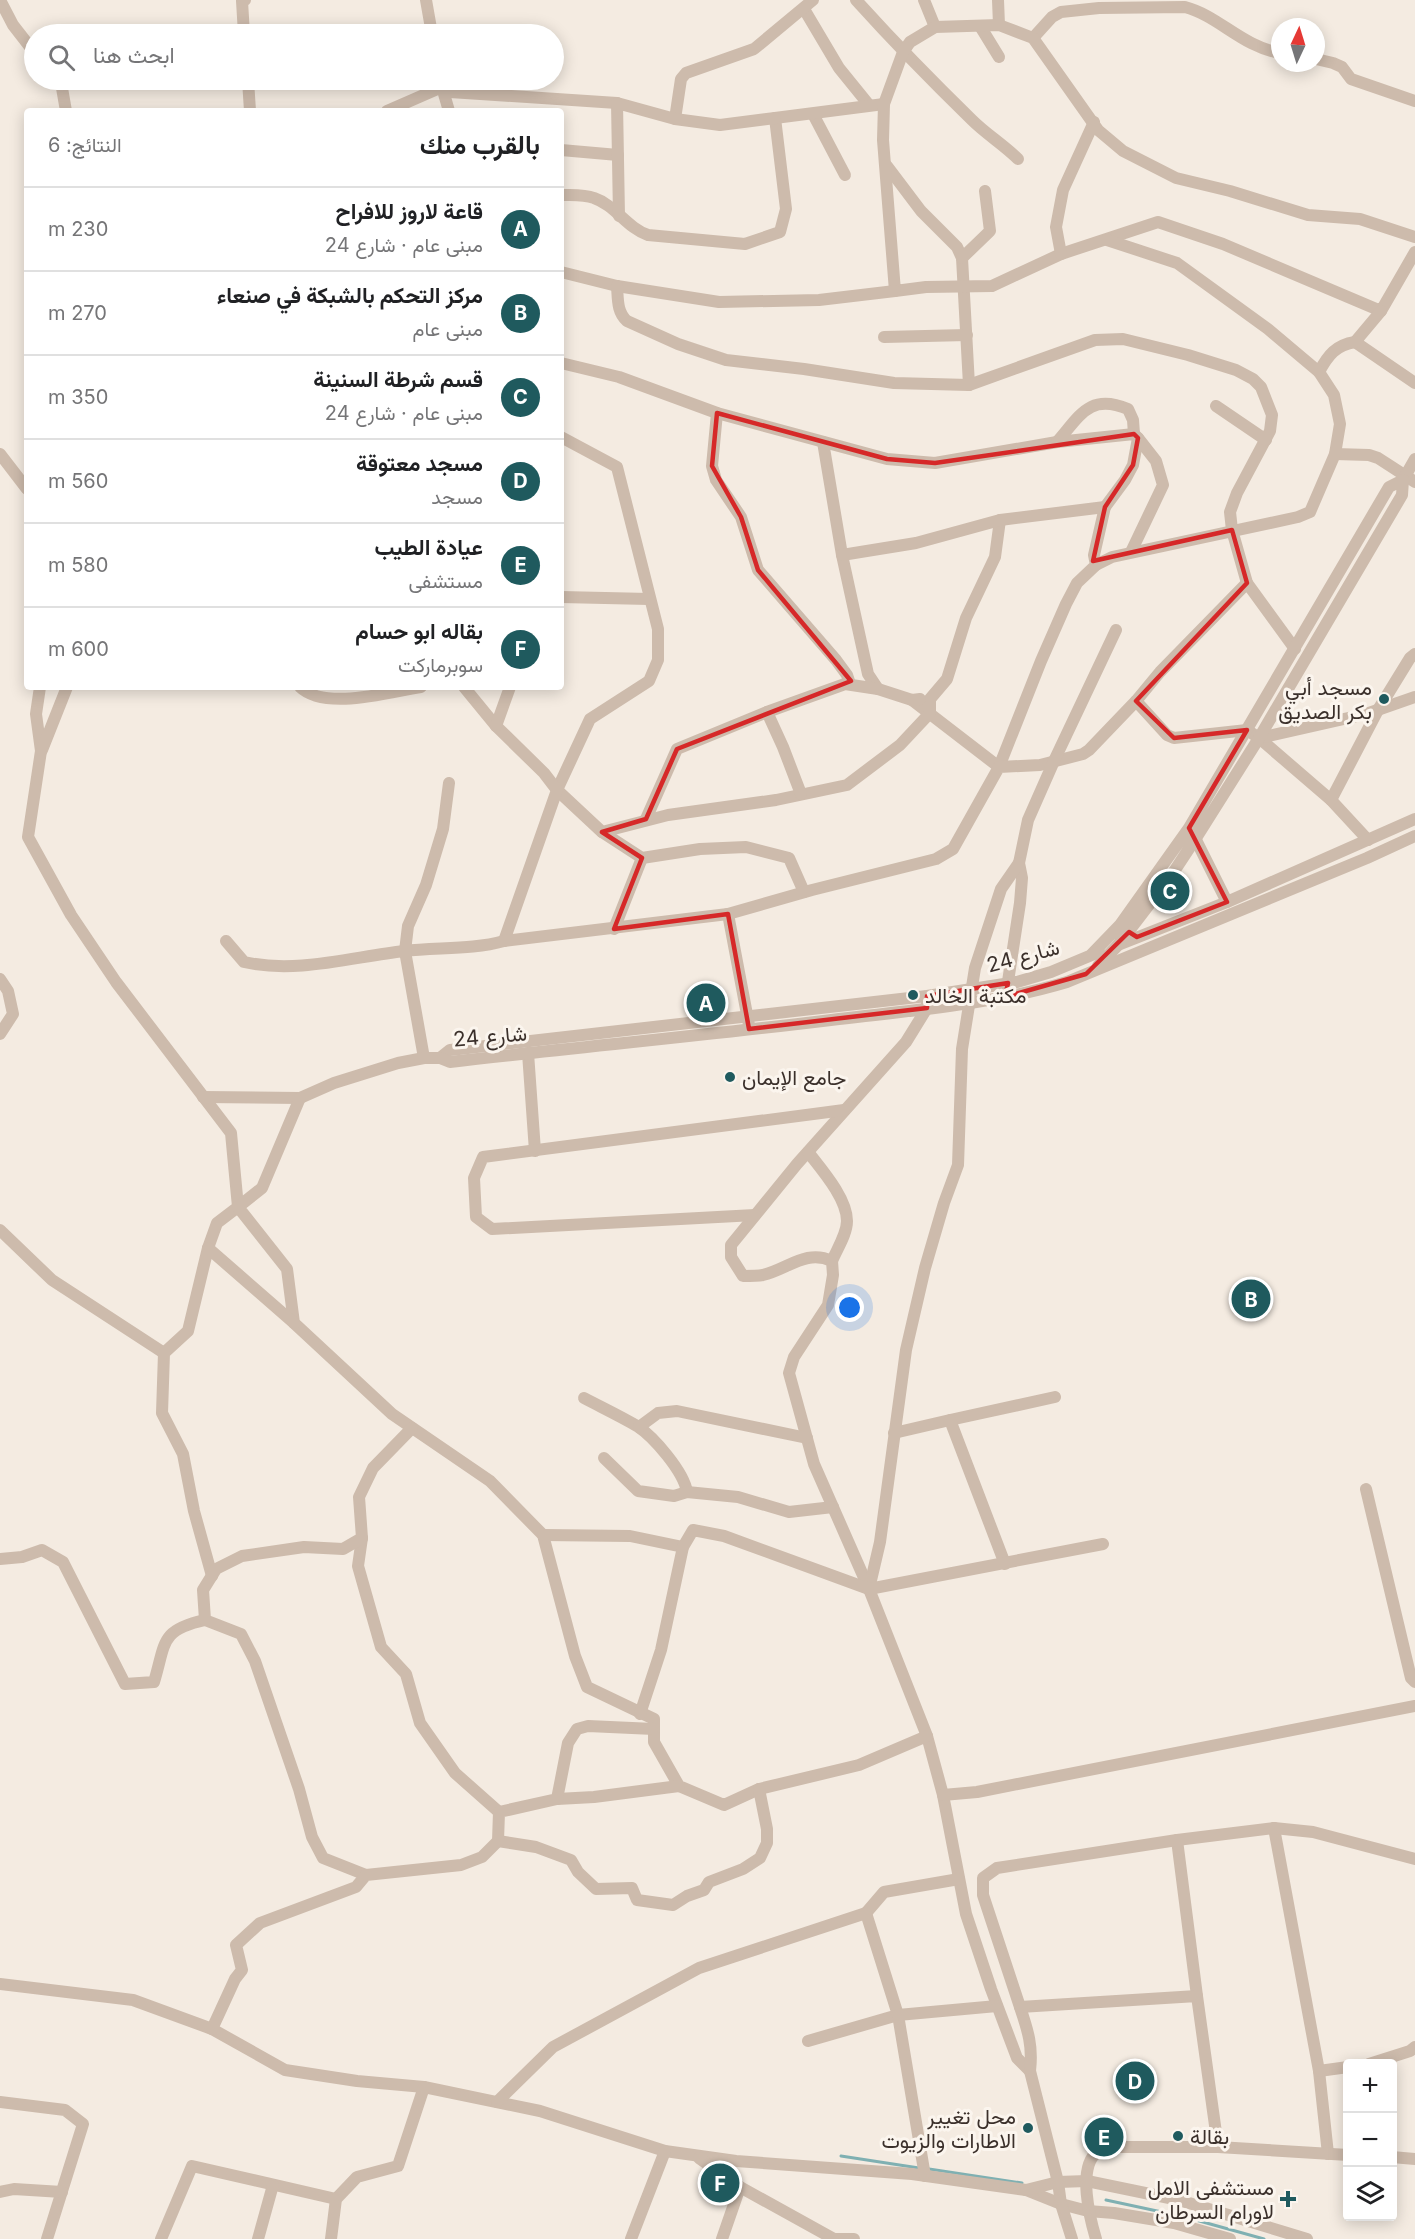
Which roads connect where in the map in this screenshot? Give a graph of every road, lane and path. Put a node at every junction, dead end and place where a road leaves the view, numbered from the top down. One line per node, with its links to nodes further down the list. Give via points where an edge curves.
1 (242, 0): 9 (street)
2 (426, 0): 10 (street)
3 (856, 0): 17 (street)
4 (924, 0): 13 (street)
5 (998, 0): 11 (street)
6 (1, 4): 14 (street)
7 (808, 4): 28 (street, via 839,68); 35 (street, via 754,49 686,73 681,79)
8 (1099, 4): 15 (street, via 1061,12); 16 (street, via 1197,10 1244,41)
9 (243, 24)
10 (430, 24)
11 (999, 25): 12 (street); 15 (street)
12 (980, 26): 13 (street); 18 (street)
13 (935, 27): 17 (street, via 910,42)
14 (24, 39)
15 (1033, 39): 36 (street)
16 (1271, 50)
17 (903, 52): 27 (street); 39 (street, via 973,122)
18 (999, 57)
19 (1325, 61): 25 (street, via 1342,67 1351,79)
20 (62, 90): 29 (street)
21 (249, 90): 30 (street)
22 (428, 90): 31 (street)
23 (443, 90): 32 (street)
24 (447, 90): 26 (street)
25 (1415, 101)
26 (617, 103): 35 (street); 38 (street)
27 (884, 104): 28 (street); 40 (street)
28 (869, 105): 33 (street)
29 (65, 108)
30 (250, 108)
31 (393, 108)
32 (448, 108)
33 (813, 114): 34 (street); 41 (street)
34 (775, 118): 35 (street, via 720,125); 44 (street, via 786,209 780,232 745,244 648,235)
35 (675, 119)
36 (1094, 122): 45 (street, via 1123,151 1176,178 1308,215 1360,219); 48 (street, via 1063,190 1056,227)
37 (564, 150): 38 (street)
38 (618, 155): 44 (street)
39 (1018, 159)
40 (886, 165): 49 (street); 53 (street)
41 (845, 175)
42 (986, 192): 49 (street, via 990,231)
43 (564, 195): 44 (street, via 592,197)
44 (620, 216)
45 (1415, 237)
46 (1107, 240): 48 (street); 54 (street, via 1158,222 1223,244); 59 (street, via 1177,263 1268,328)
47 (1415, 252): 54 (street)
48 (1061, 254): 52 (street, via 992,286)
49 (962, 258): 52 (street)
50 (564, 273): 51 (street)
51 (617, 286): 53 (street, via 742,303 819,300); 61 (street, via 619,309 627,321 726,360 894,384)
52 (965, 286): 53 (street); 55 (street)
53 (895, 291)
54 (1381, 311): 57 (street)
55 (967, 335): 56 (street); 61 (street)
56 (884, 337)
57 (1355, 342): 59 (street, via 1342,344 1332,352); 60 (street)
58 (564, 364): 63 (street, via 619,377)
59 (1319, 372): 70 (street, via 1334,395 1340,424)
60 (1415, 383)
61 (969, 385): 66 (street, via 1095,339 1123,339 1208,361 1253,379 1267,397 1272,415)
62 (1216, 406): 66 (street)
63 (717, 413): 67 (street); 86 (street, via 712,466 716,480 741,517 758,570 836,660)
64 (1136, 436): 68 (street); 68 (street, via 1128,409 1099,403 1085,410); 74 (street, via 1133,465); 77 (street, via 1156,461 1163,485)
65 (564, 439): 82 (street, via 617,467)
66 (1266, 440): 76 (street, via 1232,503)
67 (823, 442): 68 (street, via 887,459 935,463); 78 (street)
68 (1057, 442)
69 (0, 454): 73 (street)
70 (1335, 454): 72 (street, via 1378,458); 76 (street, via 1310,512)
71 (1415, 459): 72 (street)
72 (1408, 479): 84 (street, via 1389,487); 104 (street)
73 (24, 485)
74 (1105, 507): 75 (street); 79 (street, via 1094,555)
75 (1000, 520): 78 (street, via 916,543); 96 (street, via 995,557 966,618 947,680)
76 (1232, 530): 77 (street); 80 (street)
77 (1131, 552): 79 (street)
78 (842, 555): 87 (street, via 868,674)
79 (1096, 565): 107 (street, via 1077,584 1066,604)
80 (1247, 583): 84 (street); 98 (street)
81 (564, 597): 82 (street)
82 (649, 599): 109 (street, via 658,629 658,660 649,681 590,719)
83 (1116, 630): 106 (street)
84 (1295, 648): 103 (street)
85 (1415, 654): 99 (street)
86 (850, 684): 87 (street); 100 (street)
87 (878, 689): 97 (street)
88 (40, 690): 105 (street, via 36,714)
89 (66, 690): 105 (street)
90 (304, 690): 94 (street, via 319,697)
91 (384, 690): 94 (street)
92 (466, 690): 102 (street)
93 (509, 690): 102 (street)
94 (360, 692)
95 (1415, 697): 99 (street)
96 (930, 699): 97 (street); 101 (street)
97 (912, 700): 101 (street)
98 (1136, 701): 103 (street, via 1174,738); 106 (street, via 1089,750)
99 (1378, 710): 104 (street); 111 (street)
100 (767, 712): 110 (street); 112 (street, via 676,749)
101 (930, 713): 107 (street); 110 (street, via 900,745 847,784)
102 (496, 726): 109 (street, via 544,772)
103 (1247, 730): 104 (street); 115 (street)
104 (1259, 738): 111 (street); 115 (street)
105 (41, 751): 144 (street, via 28,837 71,915 109,972)
106 (1054, 761): 107 (street); 119 (street, via 1028,820)
107 (999, 768): 120 (street, via 953,849 936,859)
108 (449, 783): 131 (street, via 443,829 426,885 408,926)
109 (557, 790): 114 (street); 128 (street)
110 (801, 794): 112 (street)
111 (1331, 800): 117 (street)
112 (646, 819): 114 (street)
113 (1415, 819): 117 (street, شارع 24)
114 (602, 832): 118 (street)
115 (1192, 833): 121 (street); 123 (street)
116 (1415, 836): 130 (street, شارع 24)
117 (1368, 840): 121 (street, شارع 24)
118 (642, 858): 120 (street, via 746,847 789,858); 125 (street)
119 (1019, 863): 135 (street, via 1020,903); 136 (street, via 1001,889 983,939)
120 (804, 892): 122 (street)
121 (1227, 902): 126 (street, شارع 24)
122 (729, 914): 125 (street); 139 (street)
123 (1135, 916): 124 (street); 126 (street, via 1131,930); 129 (street)
124 (1120, 925): 129 (street); 132 (street)
125 (614, 928): 128 (street)
126 (1137, 937): 129 (street, شارع 24)
127 (226, 941): 131 (street, via 244,962 272,966)
128 (504, 941): 131 (street)
129 (1118, 945): 130 (street); 132 (street, شارع 24); 133 (street)
130 (1142, 950): 133 (street, شارع 24)
131 (405, 951): 142 (street)
132 (1092, 954): 135 (street, شارع 24, via 1051,972)
133 (1086, 974): 137 (street, شارع 24)
134 (0, 979): 140 (street, via 8,991 13,1014)
135 (1008, 983): 136 (street, شارع 24); 137 (street)
136 (970, 995): 137 (street, شارع 24); 138 (street, شارع 24); 161 (street, via 962,1049 958,1165 919,1292)
137 (1005, 997)
138 (927, 1002): 139 (street, شارع 24); 146 (street, via 906,1042)
139 (748, 1024): 141 (street, شارع 24); 143 (street, شارع 24, via 450,1050)
140 (0, 1034)
141 (528, 1053): 143 (street, شارع 24, via 450,1062); 147 (street)
142 (424, 1058): 143 (street); 145 (street, via 333,1083)
143 (441, 1058)
144 (203, 1097): 145 (street); 149 (street, via 231,1132)
145 (300, 1098): 149 (street, via 262,1188)
146 (844, 1110): 147 (street); 148 (street)
147 (535, 1151): 150 (street, via 483,1157 474,1178 477,1217 492,1229)
148 (808, 1152): 150 (street); 153 (street, via 830,1180 847,1220)
149 (238, 1207): 152 (street, via 217,1223); 154 (street, via 287,1269)
150 (755, 1215): 153 (street, via 731,1245 730,1257 743,1276 762,1275 808,1257 822,1256)
151 (0, 1230): 155 (street, via 51,1280)
152 (208, 1248): 154 (street); 155 (street, via 188,1331)
153 (832, 1261): 162 (street, via 828,1305 794,1357 789,1373)
154 (294, 1323): 160 (street)
155 (164, 1353): 173 (street, via 162,1413 183,1454)
156 (1055, 1397): 158 (street)
157 (584, 1398): 159 (street)
158 (950, 1420): 161 (street); 172 (street)
159 (639, 1427): 162 (street, via 658,1413 677,1411); 165 (street, via 669,1458)
160 (412, 1428): 167 (street, via 490,1481); 168 (street, via 373,1468 359,1497)
161 (894, 1433): 174 (street, via 880,1542)
162 (807, 1438): 166 (street)
163 (604, 1458): 165 (street, via 638,1491 674,1496)
164 (1366, 1489): 176 (street, via 1408,1667)
165 (687, 1492): 166 (street, via 738,1497 789,1512)
166 (833, 1507): 174 (street)
167 (543, 1535): 170 (street, via 630,1536); 178 (street, via 587,1687)
168 (362, 1538): 173 (street, via 343,1549 304,1547 242,1556 216,1569); 185 (street, via 358,1566 381,1647 406,1674 420,1722 455,1773)
169 (1103, 1544): 172 (street)
170 (683, 1547): 174 (street, via 693,1530 724,1536); 178 (street, via 661,1650)
171 (0, 1559): 175 (street, via 42,1550 63,1562 125,1684 154,1682 167,1636 182,1625)
172 (1005, 1563): 174 (street)
173 (212, 1576): 175 (street, via 203,1590)
174 (869, 1589): 180 (street)
175 (205, 1620): 190 (street, via 241,1634 255,1661 312,1837 323,1858)
176 (1415, 1682)
177 (1415, 1706): 183 (street, via 977,1792)
178 (640, 1714): 179 (street, via 654,1719)
179 (654, 1729): 181 (street, via 654,1742); 184 (street, via 577,1729 568,1743)
180 (927, 1736): 182 (street, via 859,1765); 183 (street)
181 (679, 1786): 182 (street, via 724,1805); 184 (street)
182 (759, 1789): 187 (street, via 767,1828 767,1843 760,1858 709,1882 704,1890 673,1905 637,1900 633,1888 596,1889 571,1860 536,1847)
183 (943, 1795): 191 (street)
184 (557, 1798): 185 (street)
185 (499, 1812): 187 (street)
186 (1274, 1828): 188 (street); 189 (street, via 1313,1832); 204 (street)
187 (498, 1840): 190 (street, via 482,1857 461,1865)
188 (1177, 1840): 194 (street); 196 (street, via 997,1868 983,1878 983,1895)
189 (1415, 1858)
190 (366, 1875): 198 (street, via 356,1887 260,1923 236,1945 242,1970)
191 (959, 1879): 192 (street, via 884,1892); 195 (street, via 966,1914)
192 (866, 1913): 197 (street); 207 (street, via 699,1968 553,2047)
193 (0, 1984): 198 (street, via 133,2000)
194 (1197, 1996): 196 (street); 208 (street)
195 (997, 2006): 197 (street); 203 (street, via 1017,2058)
196 (1020, 2007): 203 (street, via 1030,2035)
197 (898, 2015): 199 (street); 215 (street)
198 (212, 2030): 205 (street, via 285,2070)
199 (808, 2041)
200 (1415, 2047): 201 (street)
201 (1385, 2059)
202 (1343, 2068): 204 (street)
203 (1030, 2071): 217 (street)
204 (1318, 2071): 210 (street)
205 (424, 2087): 207 (street); 223 (street, via 398,2166 357,2177)
206 (0, 2102): 222 (street, via 65,2110 83,2124)
207 (497, 2102): 209 (street, via 540,2111)
208 (1218, 2147): 210 (street); 216 (street, via 1111,2147 1097,2152)
209 (665, 2151): 211 (street); 230 (street)
210 (1328, 2154): 212 (street)
211 (696, 2155): 215 (street); 219 (street)
212 (1343, 2155)
213 (1397, 2157): 214 (street)
214 (1415, 2159)
215 (925, 2176): 220 (street)
216 (1087, 2181): 217 (street); 225 (street); 237 (street, via 1179,2200)
217 (1058, 2182): 220 (street); 224 (street)
218 (273, 2185): 223 (street); 227 (street, via 192,2166); 228 (street)
219 (740, 2187): 231 (street); 232 (street)
220 (1026, 2190): 224 (street)
221 (0, 2192): 222 (street)
222 (62, 2192): 226 (street)
223 (336, 2199): 229 (street)
224 (1061, 2204): 225 (street); 234 (street)
225 (1088, 2211): 235 (street); 236 (street, via 1174,2223)
226 (47, 2239)
227 (161, 2239)
228 (258, 2239)
229 (330, 2239)
230 (632, 2239)
231 (722, 2239)
232 (834, 2239): 233 (street)
233 (854, 2239)
234 (1072, 2239)
235 (1096, 2239)
236 (1230, 2239)
237 (1307, 2239)

